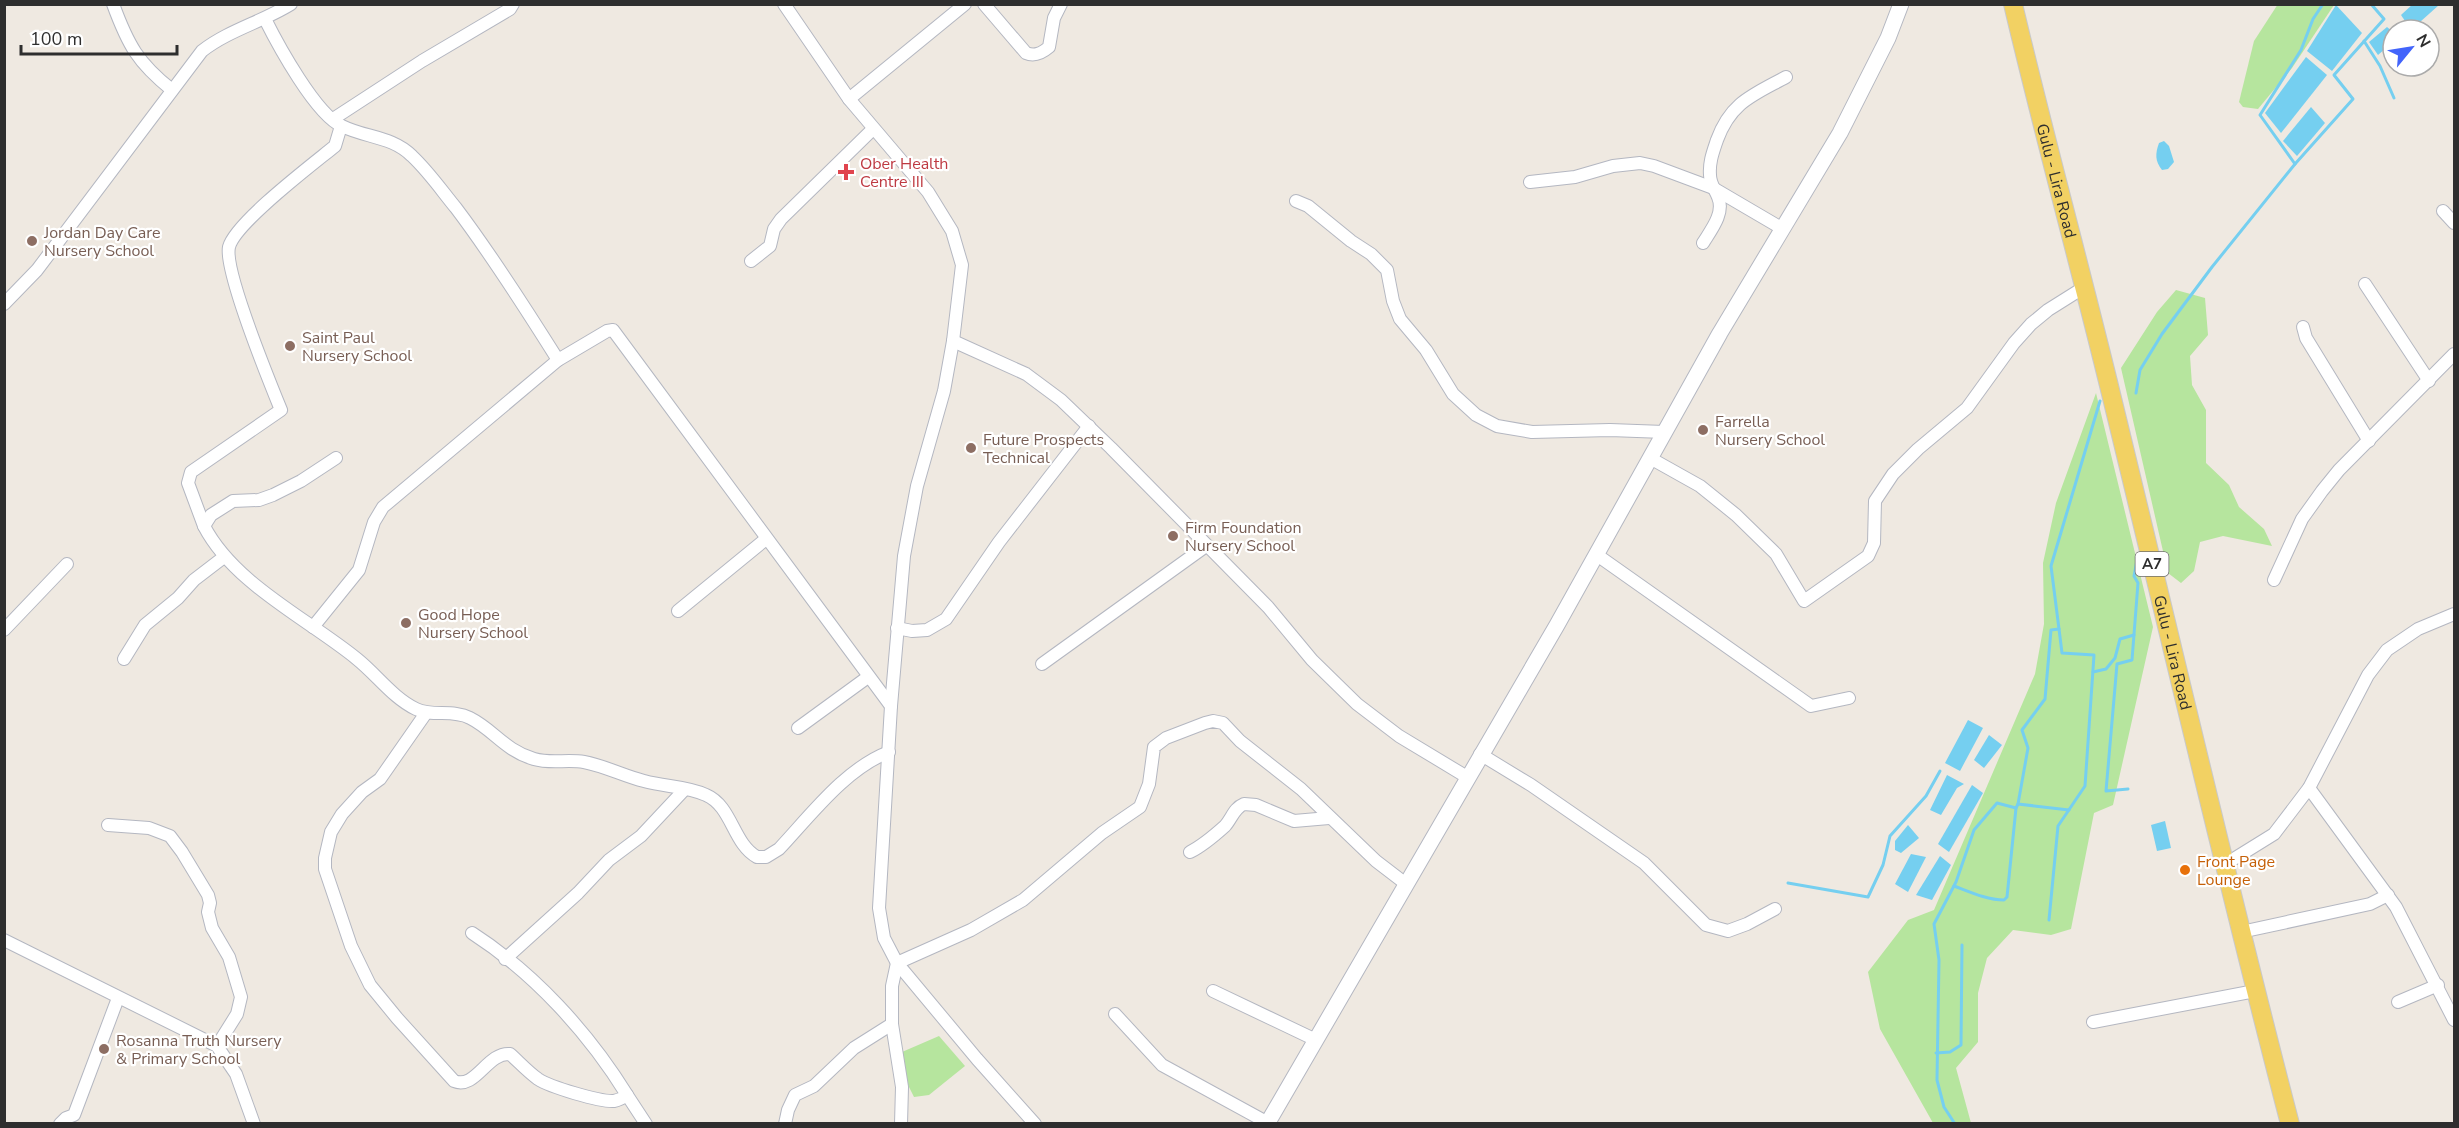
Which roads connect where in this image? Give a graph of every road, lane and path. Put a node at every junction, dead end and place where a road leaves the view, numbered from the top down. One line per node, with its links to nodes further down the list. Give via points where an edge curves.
1 (113, 4): 12 (street, via 138,58)
2 (291, 4): 10 (street)
3 (513, 4): 14 (street, via 422,61)
4 (784, 4): 13 (street)
5 (965, 4): 13 (street)
6 (984, 4): 7 (street, via 1026,53 1036,55 1051,42 1054,18)
7 (1061, 4)
8 (1901, 4): 21 (street, via 1848,117)
9 (2013, 4): 25 (main road, Gulu - Lira Road / A7)
10 (265, 20): 12 (street, via 216,40 202,51); 14 (street, via 310,93)
11 (1786, 77): 17 (street, via 1741,104 1726,118 1711,157)
12 (172, 90): 26 (street, via 37,270)
13 (849, 99): 15 (street)
14 (337, 123): 30 (street, via 388,140 414,157 477,236); 37 (street, via 335,146 242,225 229,248 236,285 281,410 191,472 188,483)
15 (873, 129): 23 (street, via 781,219 770,246); 28 (street, via 928,192 956,239 962,279)
16 (1530, 182): 17 (street, via 1640,163)
17 (1713, 189): 21 (street); 22 (street, via 1719,198 1718,216)
18 (1296, 201): 33 (street, via 1308,206 1387,270 1400,319 1453,394 1476,415 1497,426 1532,432)
19 (2443, 211): 20 (street)
20 (2454, 224)
21 (1783, 230): 33 (street)
22 (1703, 243)
23 (751, 261)
24 (2365, 284): 31 (street)
25 (2083, 288): 36 (street, via 2031,324 1967,408 1917,449 1889,480 1875,501 1874,543 1868,555 1804,601 1776,554 1736,515 1700,486); 64 (main road, Gulu - Lira Road / A7)
26 (4, 304)
27 (2303, 327): 34 (street)
28 (953, 341): 32 (street, via 1026,374); 47 (street, via 944,391 909,522)
29 (2454, 354): 31 (street)
30 (558, 360): 38 (street, via 607,331 615,332); 46 (street, via 383,507 374,522 359,570)
31 (2429, 381): 34 (street)
32 (1089, 426): 39 (street); 47 (street, via 999,542 946,620 927,630)
33 (1664, 432): 36 (street)
34 (2369, 441): 43 (street, via 2315,501 2288,546)
35 (336, 458): 37 (street, via 273,495 233,501 211,515)
36 (1650, 458): 40 (street)
37 (204, 526): 41 (street)
38 (766, 539): 44 (street); 51 (street)
39 (1206, 546): 50 (street); 58 (street, via 1357,704 1399,736)
40 (1597, 555): 52 (street, via 1811,706); 57 (street)
41 (224, 557): 46 (street); 49 (street, via 145,624)
42 (67, 564): 48 (street)
43 (2274, 580)
44 (678, 610)
45 (2454, 614): 59 (street, via 2418,628 2387,650 2368,675)
46 (313, 627): 54 (street, via 359,661 400,699)
47 (897, 628): 53 (street)
48 (4, 630)
49 (124, 659)
50 (1042, 664)
51 (868, 677): 53 (street); 55 (street)
52 (1849, 698)
53 (891, 706): 56 (street)
54 (426, 713): 60 (street, via 466,716 513,750 537,760 588,763); 85 (street, via 378,782 353,801 331,832 325,869 356,960 380,998 454,1081 467,1082 506,1053 545,1083 610,1101)
55 (798, 728)
56 (889, 752): 60 (street, via 857,771 779,849 766,857 757,857 745,847 714,799); 72 (street, via 879,908 884,938)
57 (1480, 754): 58 (street); 67 (street, via 1644,863 1706,925 1728,931)
58 (1467, 777): 65 (street)
59 (2309, 788): 64 (street, via 2274,834); 66 (street)
60 (684, 789): 71 (street, via 640,836 609,860 579,893)
61 (1329, 818): 63 (street, via 1294,821 1244,804 1226,825); 65 (street); 72 (street, via 1223,723 1205,723 1158,743 1140,807 1102,833 1033,893 981,925)
62 (108, 825): 84 (street, via 163,832 182,852 208,895 212,928 229,957 241,997 237,1014)
63 (1190, 852)
64 (2224, 865): 68 (main road, Gulu - Lira Road / A7)
65 (1406, 884): 83 (street)
66 (2388, 895): 68 (street, via 2370,904); 73 (street)
67 (1775, 909)
68 (2241, 932): 75 (main road, Gulu - Lira Road / A7)
69 (472, 933): 71 (street)
70 (4, 940): 76 (street)
71 (505, 959): 85 (street, via 548,994 578,1026)
72 (897, 963): 82 (street, via 892,986); 93 (street)
73 (2438, 985): 77 (street); 78 (street)
74 (1213, 991): 83 (street)
75 (2255, 991): 81 (street); 94 (main road, Gulu - Lira Road / A7)
76 (118, 998): 84 (street); 86 (street)
77 (2398, 1002)
78 (2452, 1005): 80 (street)
79 (1115, 1014): 87 (street, via 1162,1065)
80 (2454, 1020)
81 (2093, 1022)
82 (892, 1024): 91 (street, via 854,1048 816,1084 795,1095); 92 (street, via 902,1087)
83 (1316, 1040): 87 (street)
84 (217, 1046): 89 (street, via 236,1074)
85 (627, 1095): 90 (street)
86 (76, 1119): 88 (street, via 66,1118)
87 (1268, 1123)
88 (60, 1124)
89 (254, 1124)
90 (646, 1124)
91 (785, 1124)
92 (901, 1124)
93 (1035, 1124)
94 (2290, 1124)

